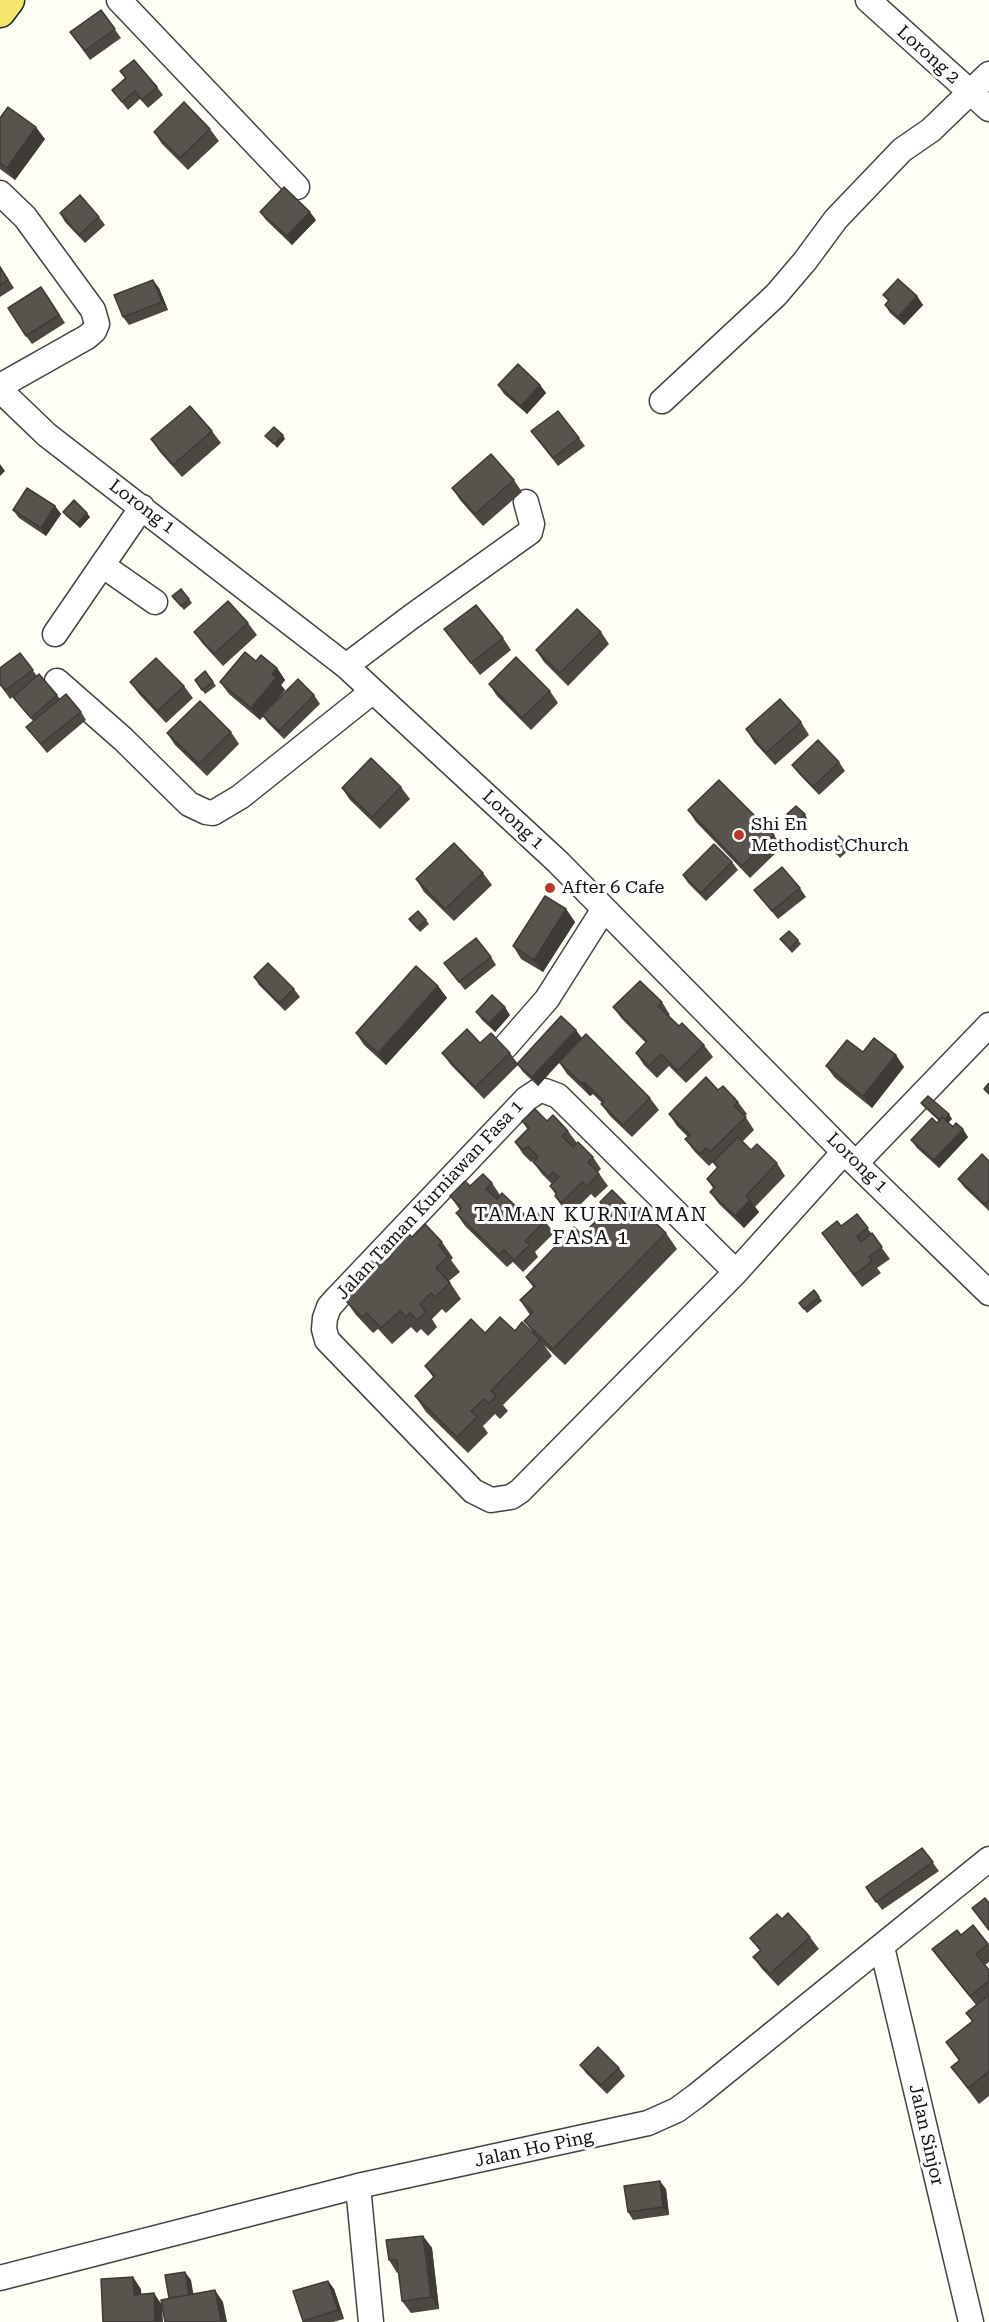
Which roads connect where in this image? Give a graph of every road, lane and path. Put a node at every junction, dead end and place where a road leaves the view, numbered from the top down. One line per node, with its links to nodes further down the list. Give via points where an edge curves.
1 (9, 0): 4 (main road)
2 (119, 0): 8 (street)
3 (868, 0): 6 (street, Lorong 2)
4 (0, 12)
5 (989, 74): 6 (street)
6 (970, 93): 7 (street, Lorong 2); 11 (street, via 896,156 836,219 776,296)
7 (989, 109)
8 (297, 187)
9 (0, 193): 10 (street, via 25,218 93,310 97,324 87,337)
10 (0, 388): 13 (street, Lorong 1, via 47,435)
11 (662, 401)
12 (526, 502): 17 (street, via 532,524 530,532)
13 (142, 507): 14 (street); 17 (street, Lorong 1)
14 (102, 565): 15 (street); 16 (street)
15 (155, 602)
16 (55, 634)
17 (346, 666): 19 (street, Lorong 1)
18 (57, 681): 19 (street, via 189,804 213,813 240,797)
19 (373, 691): 20 (street, Lorong 1)
20 (604, 909): 22 (street, via 547,999); 23 (street, Lorong 1)
21 (989, 1025): 23 (street, Jalan Taman Kurniawan Fasa 1)
22 (506, 1046)
23 (850, 1157): 24 (street, Jalan Taman Kurniawan Fasa 1); 25 (street, Lorong 1)
24 (736, 1272): 24 (street, Jalan Taman Kurniawan Fasa 1, via 520,1491 501,1500 481,1497 473,1491 327,1340 324,1329 329,1307 336,1299 526,1099 545,1090 558,1096)
25 (989, 1293)
26 (989, 1859): 27 (street, Jalan Ho Ping)
27 (882, 1947): 28 (street, Jalan Ho Ping, via 696,2096 648,2123); 31 (street, Jalan Sinjor)
28 (358, 2186): 29 (street, Jalan Ho Ping); 30 (street)
29 (0, 2278)
30 (371, 2322)
31 (971, 2322)

